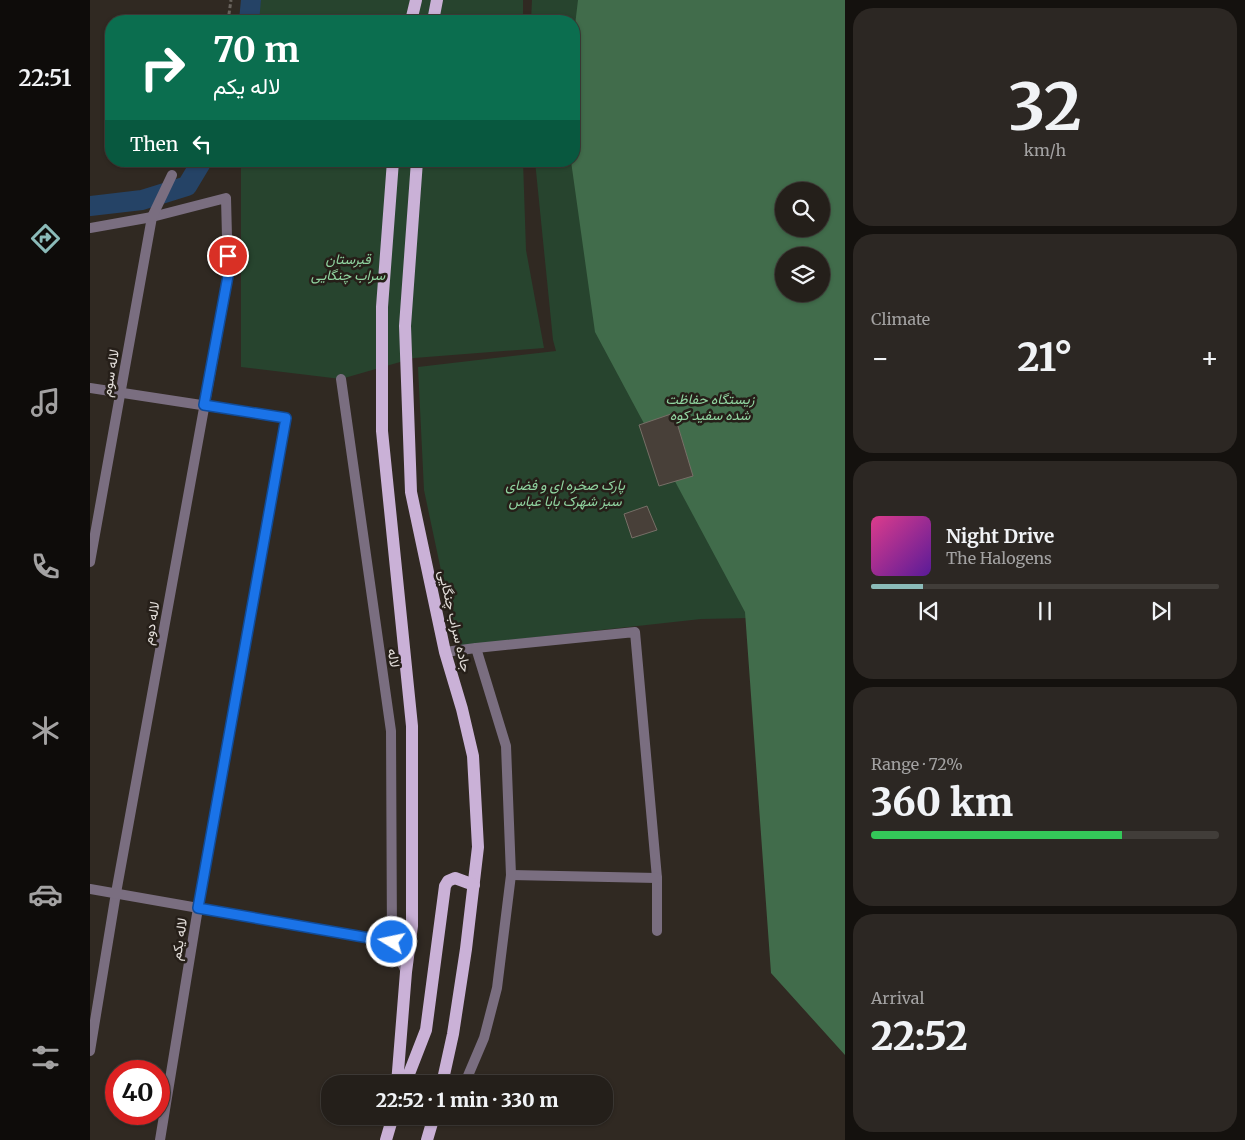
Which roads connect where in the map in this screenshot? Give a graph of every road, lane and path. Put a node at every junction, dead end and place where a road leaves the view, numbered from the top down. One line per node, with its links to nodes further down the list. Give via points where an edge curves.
1 (231, 0): 4 (path)
2 (416, 0): 5 (main road)
3 (438, 0): 6 (main road)
4 (229, 15)
5 (412, 15)
6 (434, 15)
7 (393, 167): 25 (main road, via 382,307 382,431 412,726)
8 (417, 167): 18 (main road, جاده سراب چنگایی, via 405,326 411,492)
9 (172, 175): 10 (street, لاله سوم)
10 (152, 217): 11 (street); 14 (street, لاله سوم); 15 (street, لاله دوم, via 226,198 228,276)
11 (90, 228)
12 (341, 379): 27 (street, لاله, via 391,732)
13 (90, 388): 14 (street)
14 (121, 392): 15 (street); 16 (street, لاله سوم)
15 (204, 405): 23 (street, لاله دوم); 24 (street, لاله یکم, via 286,418)
16 (90, 562)
17 (476, 648): 18 (street); 19 (street, via 506,746); 20 (street, via 635,632)
18 (445, 652): 21 (main road, جاده سراب چنگایی, via 473,756 478,847)
19 (511, 875): 20 (street); 33 (street, via 497,988 484,1038)
20 (657, 878): 26 (street)
21 (474, 885): 31 (main road, via 455,878 445,886 426,1030); 32 (main road, جاده سراب چنگایی)
22 (90, 889): 23 (street)
23 (116, 893): 24 (street); 29 (street, لاله دوم)
24 (198, 908): 27 (street); 36 (street, لاله یکم)
25 (412, 926): 27 (street); 28 (main road)
26 (657, 930)
27 (392, 942): 28 (street)
28 (406, 972): 30 (main road)
29 (90, 1051)
30 (398, 1075)
31 (408, 1075)
32 (444, 1075)
33 (468, 1075)
34 (390, 1125): 37 (main road)
35 (431, 1125): 38 (main road)
36 (160, 1140)
37 (386, 1140)
38 (427, 1140)

